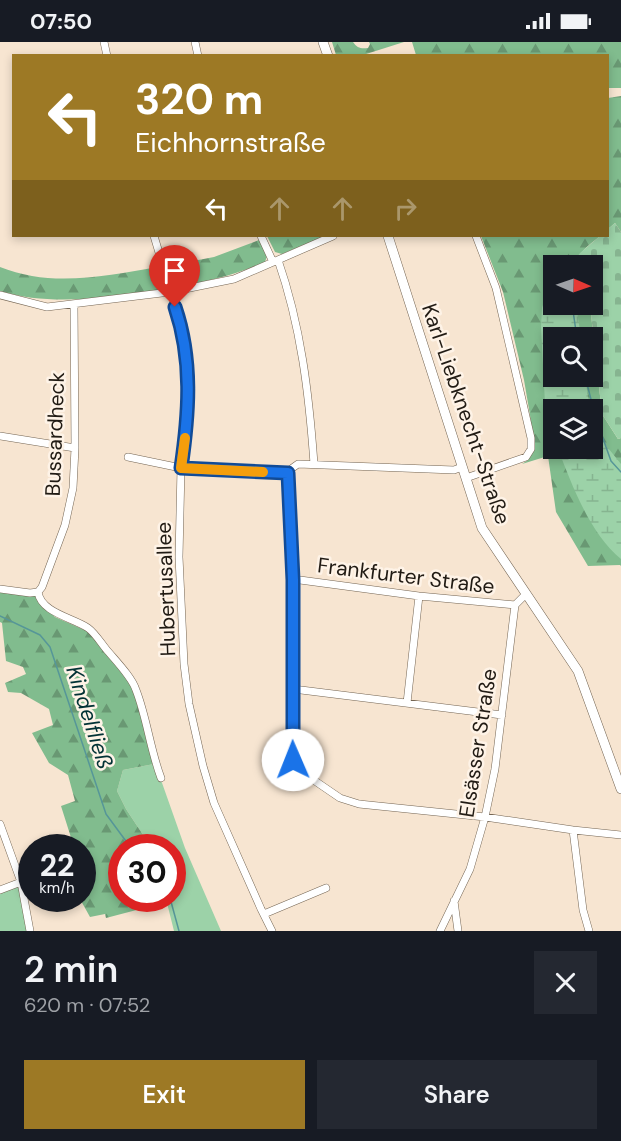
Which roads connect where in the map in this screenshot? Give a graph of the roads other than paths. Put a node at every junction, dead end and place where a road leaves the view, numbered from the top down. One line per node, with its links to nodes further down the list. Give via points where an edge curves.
1 (154, 237): 7 (street, Hubertusallee)
2 (262, 237): 6 (street)
3 (331, 237): 6 (street)
4 (388, 237): 14 (street, Karl-Liebknecht-Straße)
5 (476, 237): 17 (street, via 496,288 531,449 526,457)
6 (275, 261): 7 (street, via 234,279); 13 (street, via 288,290 301,346)
7 (170, 292): 9 (street); 15 (street, Hubertusallee, via 180,322 189,395)
8 (0, 295): 9 (street, via 47,307)
9 (74, 305): 11 (street, Bussardheck)
10 (0, 436): 11 (street)
11 (75, 448): 20 (street, Bussardheck, via 67,516)
12 (128, 457): 15 (street)
13 (314, 464): 14 (street, via 454,470); 16 (street, via 298,464)
14 (462, 467): 17 (street, Karl-Liebknecht-Straße)
15 (181, 468): 16 (street); 39 (street, Hubertusallee, via 179,557 189,704 214,803)
16 (288, 473): 18 (street)
17 (466, 478): 21 (street, Karl-Liebknecht-Straße, via 482,528)
18 (293, 580): 22 (street, Frankfurter Straße); 24 (street)
19 (0, 589): 20 (street)
20 (39, 592): 27 (street, via 49,608 88,628 136,688)
21 (526, 594): 23 (street); 28 (street, Karl-Liebknecht-Straße, via 578,671)
22 (419, 596): 23 (street, Frankfurter Straße); 25 (street)
23 (514, 604): 26 (street, Elsässer Straße)
24 (293, 689): 25 (street); 29 (street, via 293,760 299,770 340,798 359,804)
25 (406, 704): 26 (street)
26 (502, 715): 29 (street, Elsässer Straße)
27 (161, 778)
28 (621, 789)
29 (485, 817): 31 (street); 37 (street, Elsässer Straße, via 470,868)
30 (0, 824): 33 (street)
31 (573, 830): 32 (street); 44 (street)
32 (621, 835)
33 (18, 874)
34 (18, 883): 36 (street)
35 (326, 888): 39 (street)
36 (0, 890)
37 (454, 901): 42 (street, Elsässer Straße); 43 (street)
38 (27, 912): 40 (street)
39 (264, 914): 41 (street, Hubertusallee)
40 (30, 931)
41 (272, 931)
42 (440, 931)
43 (458, 931)
44 (589, 931)

